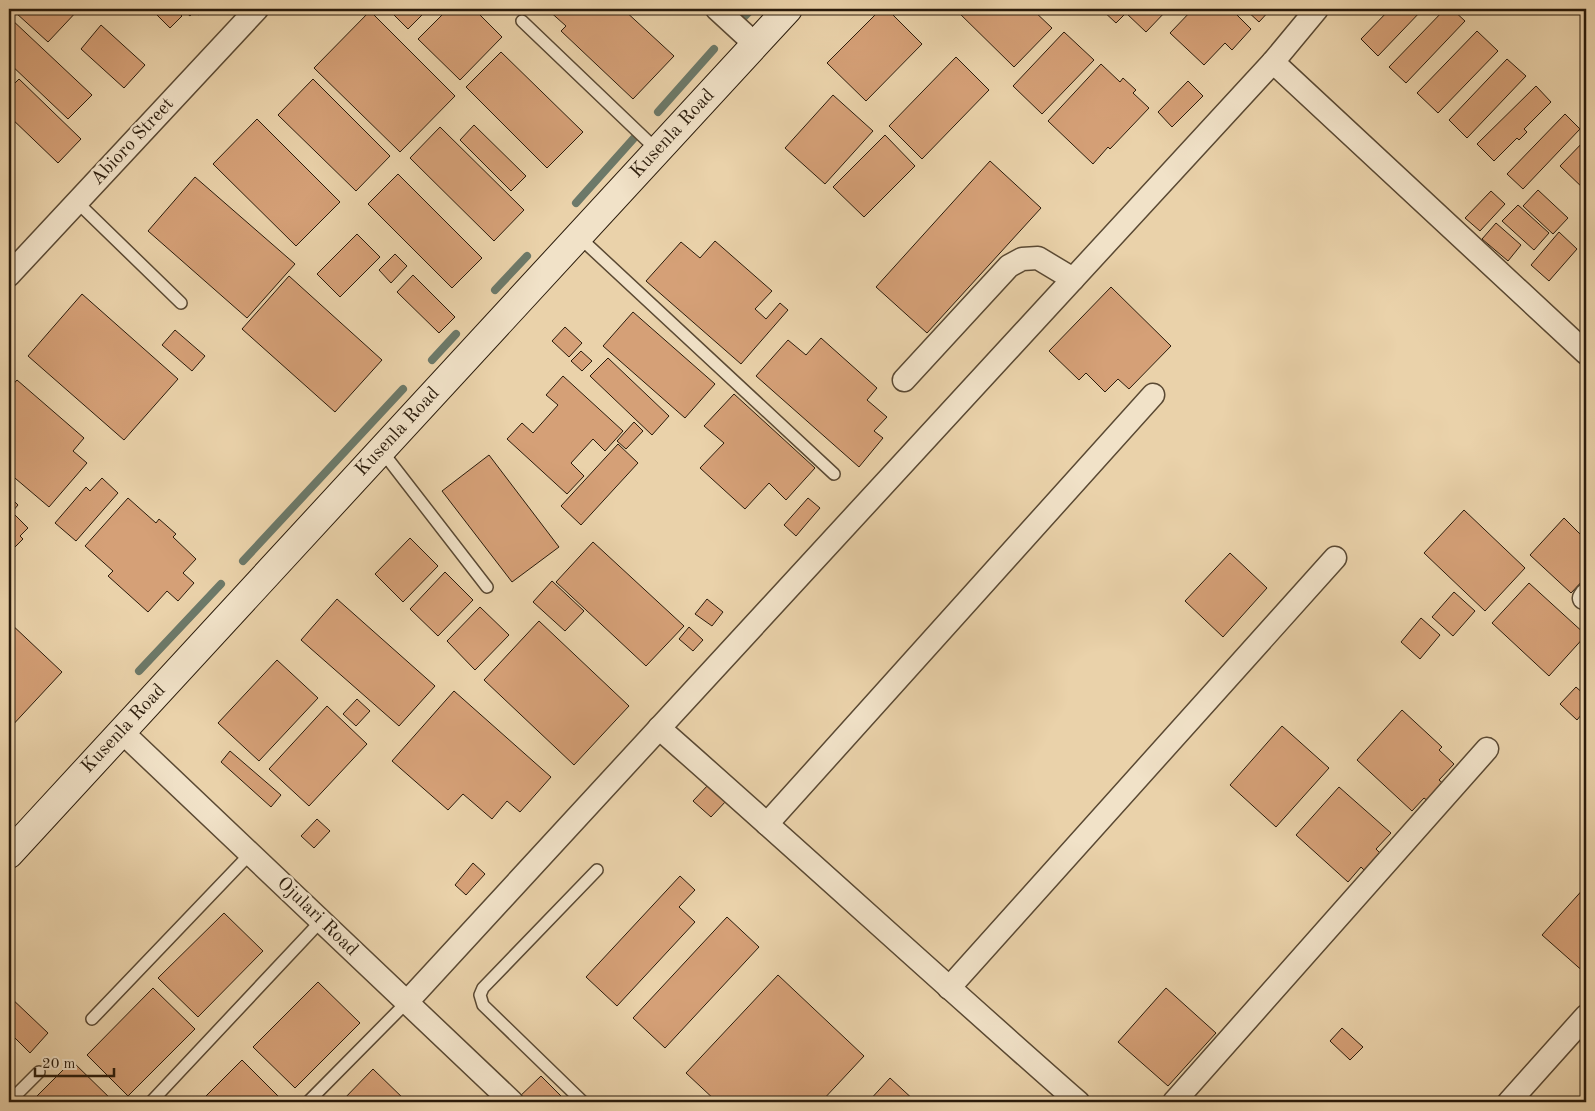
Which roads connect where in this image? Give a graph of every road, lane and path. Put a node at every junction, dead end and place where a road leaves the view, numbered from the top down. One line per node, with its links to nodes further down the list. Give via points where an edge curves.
1 (256, 9): 9 (street, Abioro Street)
2 (717, 9): 6 (street)
3 (788, 9): 6 (main road, Kusenla Road)
4 (1317, 9): 7 (street)
5 (522, 21): 8 (lane)
6 (755, 44): 8 (main road, Kusenla Road)
7 (1273, 62): 12 (street); 14 (street)
8 (657, 150): 10 (main road, Kusenla Road)
9 (77, 202): 11 (street, Abioro Street); 13 (lane)
10 (578, 236): 17 (main road, Kusenla Road); 18 (lane)
11 (9, 275)
12 (1073, 279): 15 (street, via 1038,258 1022,259 1009,266); 21 (street)
13 (181, 303)
14 (1586, 353)
15 (904, 380)
16 (1152, 395): 24 (street)
17 (382, 450): 20 (lane); 22 (main road, Kusenla Road)
18 (834, 474)
19 (1335, 558): 29 (street)
20 (487, 587)
21 (659, 728): 24 (street); 30 (street)
22 (122, 732): 25 (main road, Kusenla Road); 26 (street, Ojulari Road)
23 (1487, 749): 40 (street)
24 (767, 824): 29 (street)
25 (9, 854)
26 (250, 854): 28 (street, Ojulari Road); 32 (lane)
27 (597, 870): 38 (lane, via 483,988 480,995 483,1005)
28 (321, 921): 30 (street, Ojulari Road); 35 (lane)
29 (949, 988): 39 (street)
30 (406, 1003): 36 (lane); 37 (street, Ojulari Road)
31 (1586, 1016): 41 (street)
32 (92, 1019)
33 (40, 1072): 34 (lane)
34 (9, 1102)
35 (151, 1102)
36 (308, 1102)
37 (512, 1102)
38 (583, 1102)
39 (1078, 1102)
40 (1174, 1102)
41 (1509, 1102)

